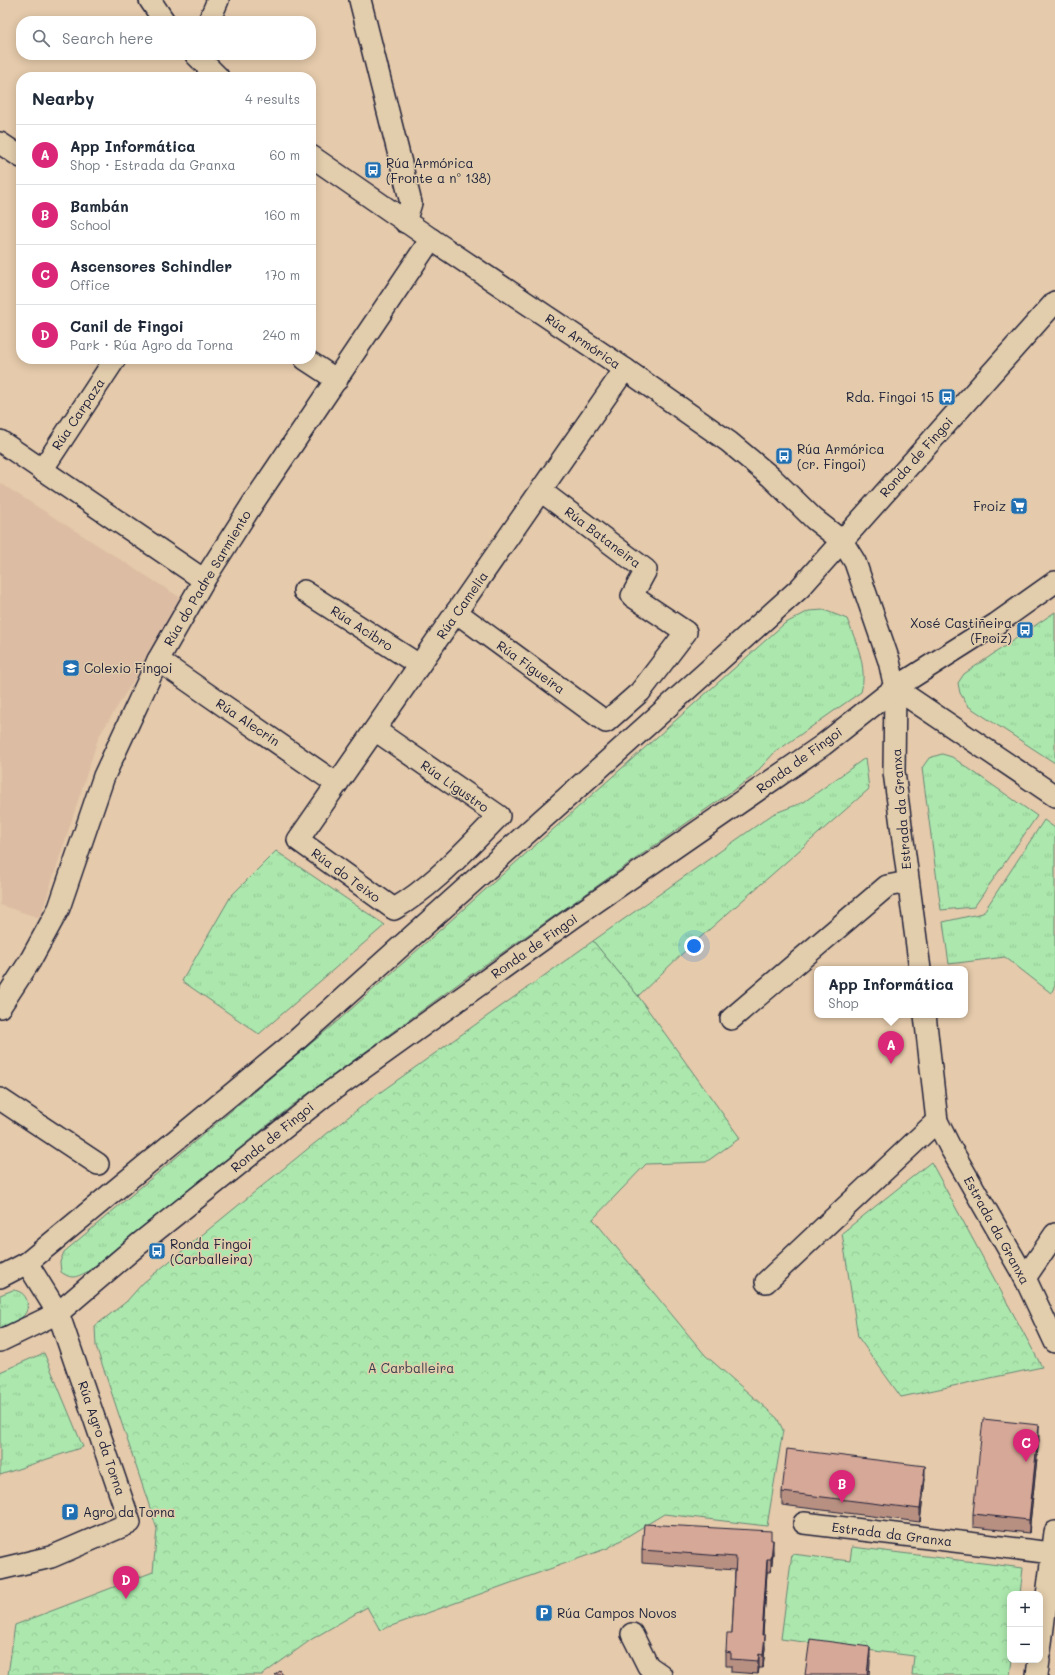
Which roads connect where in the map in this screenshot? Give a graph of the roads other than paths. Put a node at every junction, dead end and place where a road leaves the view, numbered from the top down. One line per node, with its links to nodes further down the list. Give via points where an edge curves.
1 (150, 0): 4 (street)
2 (218, 0): 5 (street)
3 (360, 0): 11 (street, via 411,203)
4 (161, 16)
5 (212, 16)
6 (201, 60): 7 (street)
7 (213, 72)
8 (0, 143): 9 (street)
9 (16, 154)
10 (316, 160): 11 (street, Rúa Armórica)
11 (405, 222): 12 (street, Rúa Armórica)
12 (431, 239): 16 (street, Rúa Armórica); 17 (street, Rúa do Padre Sarmiento)
13 (1055, 302): 21 (street, Ronda de Fingoi)
14 (112, 364): 19 (street, Rúa Carpaza)
15 (313, 364): 17 (street)
16 (625, 369): 20 (street, Rúa Camelia); 21 (street, Rúa Armórica, via 729,442)
17 (337, 380): 22 (street, Rúa do Padre Sarmiento, via 252,503)
18 (0, 441): 19 (street)
19 (42, 470): 22 (street)
20 (541, 491): 25 (street, Rúa Camelia); 29 (street, Rúa Bataneira, via 646,570 632,596 686,632 640,692)
21 (842, 541): 28 (street, via 855,562); 44 (street, Ronda de Fingoi, via 800,588 291,1045)
22 (204, 580): 26 (street, Rúa do Padre Sarmiento)
23 (1055, 582): 28 (street, Ronda de Fingoi, via 996,624)
24 (304, 591): 27 (street, Rúa Acibro)
25 (456, 612): 27 (street, Rúa Camelia); 29 (street, Rúa Figueira)
26 (158, 660): 31 (street, Rúa Alecrín); 37 (street, Rúa do Padre Sarmiento, via 104,776 59,908 30,961)
27 (419, 665): 30 (street, Rúa Camelia)
28 (896, 688): 32 (street); 34 (street, Estrada da Granxa, via 894,772); 48 (street, Ronda de Fingoi, via 823,745 574,917 323,1097 139,1244)
29 (606, 722)
30 (375, 730): 31 (street, Rúa Camelia); 35 (street, Rúa Ligustro, via 499,816 446,869 408,901)
31 (338, 784): 33 (street, Rúa Camelia)
32 (1055, 796)
33 (298, 840): 35 (street, Rúa do Teixo)
34 (908, 882): 36 (street, Estrada da Granxa); 39 (street, Estrada da Granxa, via 887,886)
35 (394, 909)
36 (920, 966)
37 (0, 1007)
38 (925, 1018): 41 (street, Estrada da Granxa)
39 (731, 1020)
40 (1, 1102): 42 (street)
41 (938, 1121): 46 (street, Estrada da Granxa, via 950,1147); 47 (street)
42 (98, 1164)
43 (1055, 1234): 46 (street)
44 (27, 1263): 45 (street, Ronda de Fingoi); 48 (street)
45 (0, 1277)
46 (1025, 1278): 50 (street, Estrada da Granxa)
47 (766, 1282)
48 (58, 1313): 49 (street, Ronda de Fingoi); 54 (street, Rúa Agro da Torna, via 130,1523 51,1557)
49 (0, 1341)
50 (1055, 1342)
51 (804, 1523): 53 (street, Estrada da Granxa)
52 (1055, 1532): 53 (street)
53 (1052, 1560): 55 (street)
54 (0, 1569)
55 (1043, 1628)
56 (632, 1634): 58 (street, via 648,1666)
57 (1039, 1663): 59 (street)
58 (661, 1675)
59 (1037, 1675)

